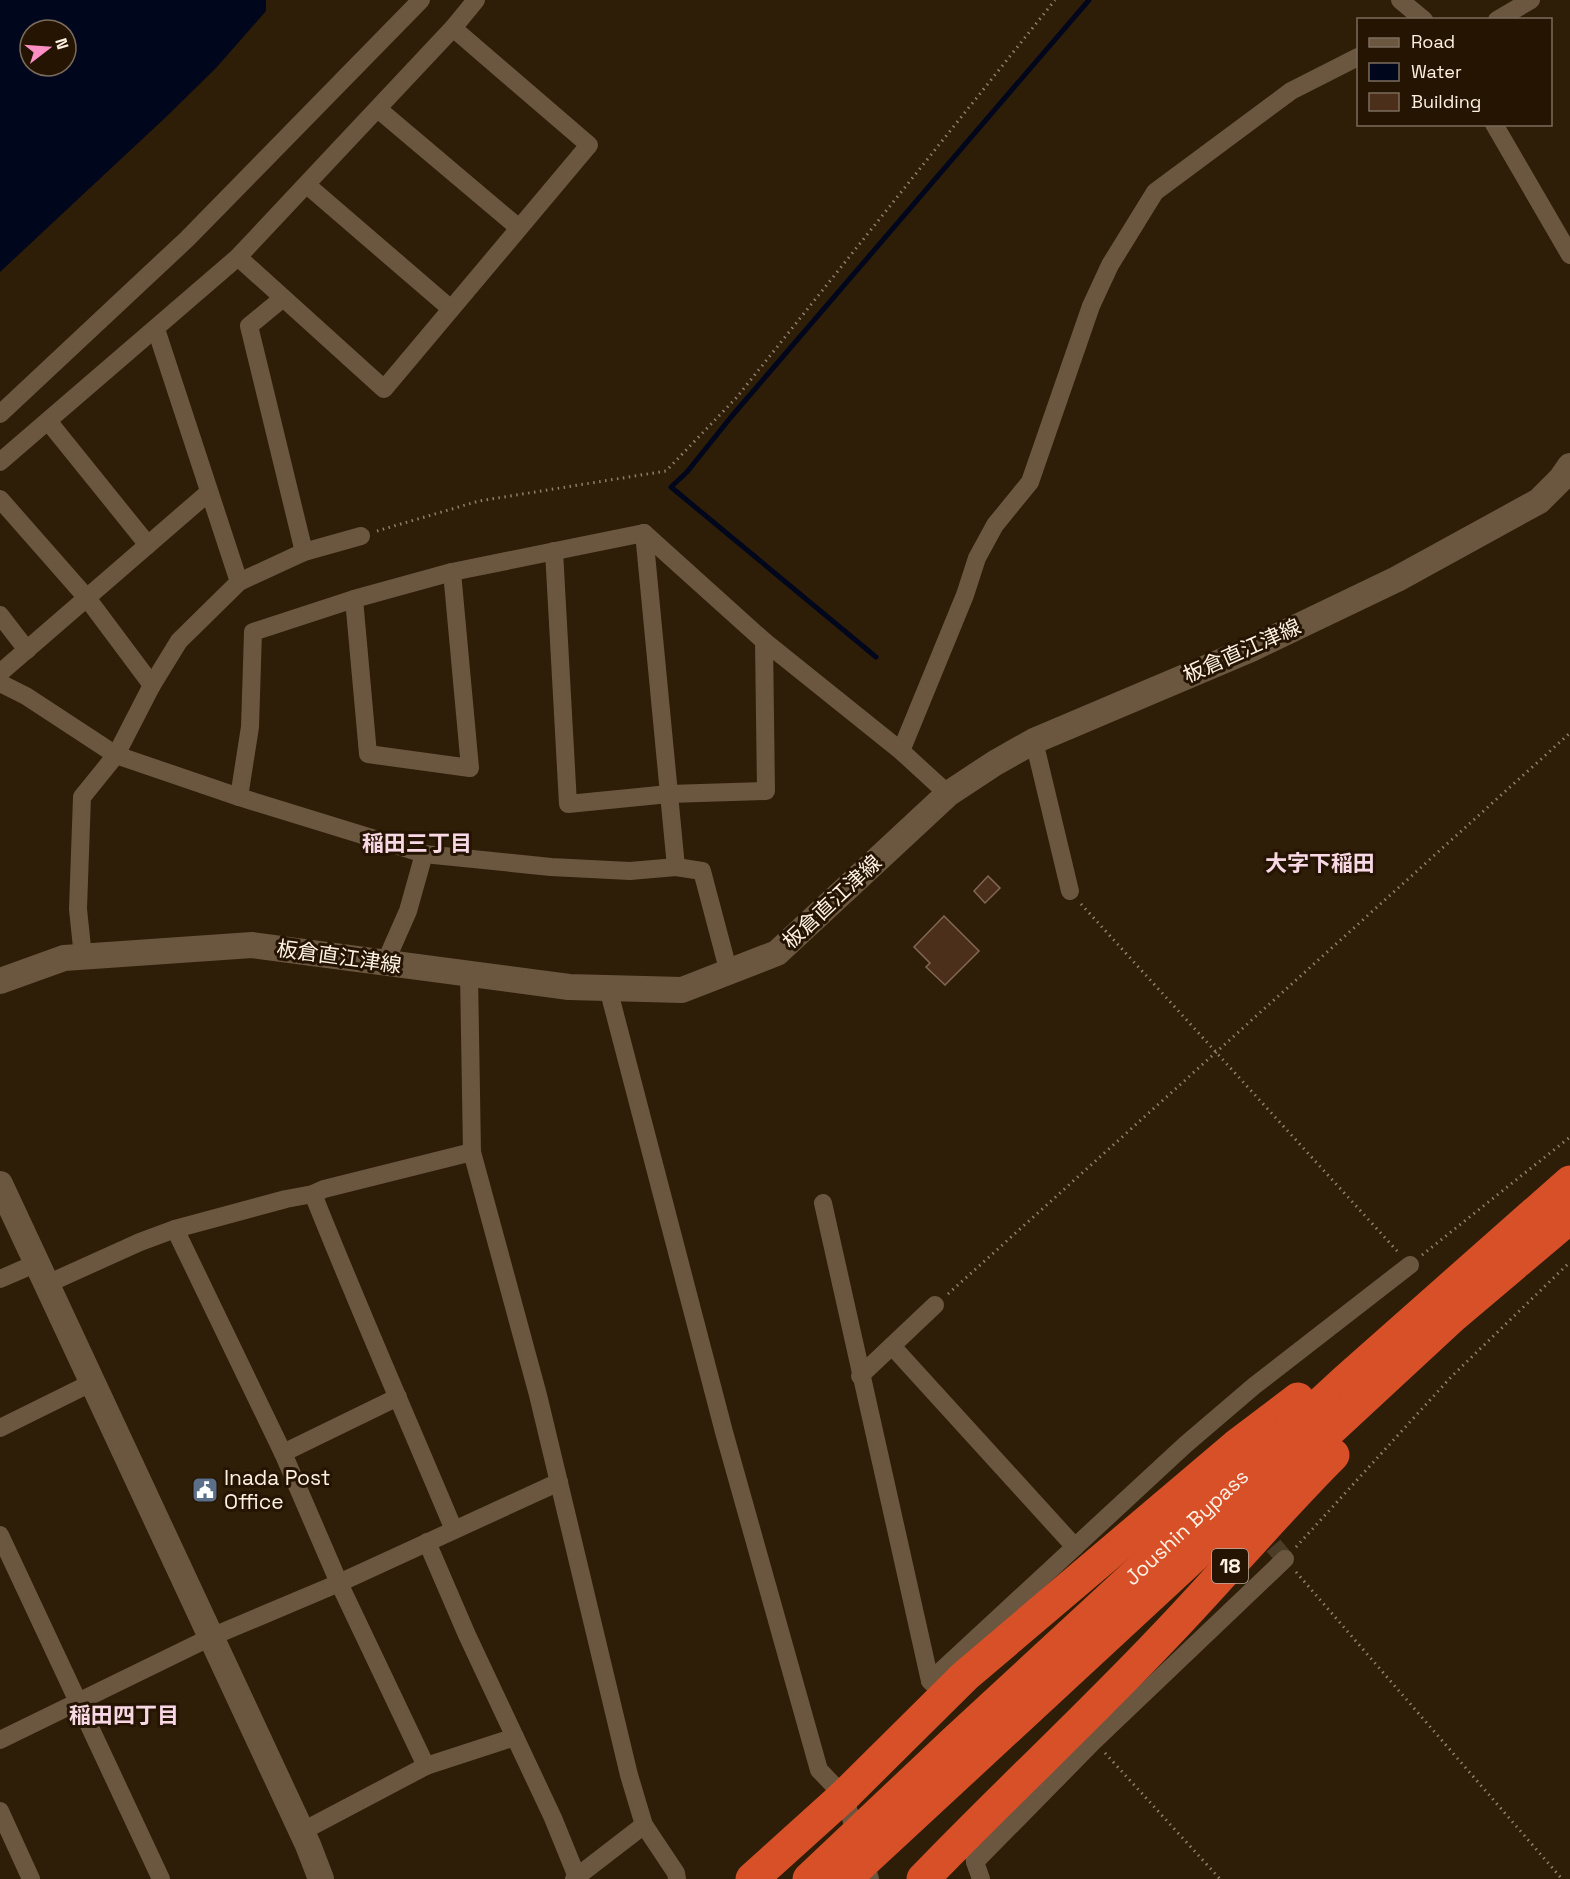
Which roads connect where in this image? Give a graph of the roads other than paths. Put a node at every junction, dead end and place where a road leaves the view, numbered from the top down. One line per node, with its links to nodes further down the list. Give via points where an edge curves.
1 (421, 0): 18 (street, via 187,238)
2 (476, 0): 7 (street)
3 (1400, 0): 5 (street)
4 (1531, 0): 6 (street)
5 (1423, 18)
6 (1500, 18)
7 (453, 28): 9 (street); 12 (street, via 589,145)
8 (1357, 58): 40 (street, via 1291,92 1155,192 1110,265 1091,306 1030,482 995,525 977,558)
9 (378, 109): 11 (street); 12 (street)
10 (1495, 126): 13 (street)
11 (307, 184): 14 (street); 16 (street)
12 (519, 228): 16 (street)
13 (1570, 255)
14 (238, 257): 15 (street); 17 (street)
15 (283, 298): 16 (street, via 384,389); 28 (street, via 249,327)
16 (451, 309)
17 (156, 329): 19 (street); 22 (street)
18 (0, 414)
19 (48, 421): 20 (street); 26 (street)
20 (0, 462)
21 (1570, 466): 39 (main road, 板倉直江津線, via 1539,501 1397,579 1251,649)
22 (209, 492): 26 (street); 30 (street)
23 (0, 499): 31 (street)
24 (644, 533): 27 (street); 34 (street); 43 (street)
25 (361, 536): 28 (street)
26 (148, 545): 31 (street)
27 (554, 551): 29 (street); 43 (street, via 568,804)
28 (304, 552): 30 (street)
29 (452, 572): 32 (street); 32 (street, via 470,768 368,754)
30 (239, 582): 38 (street, via 179,641)
31 (87, 598): 35 (street); 38 (street)
32 (354, 599): 44 (street, via 253,632 250,727)
33 (0, 615): 35 (street)
34 (764, 641): 40 (street); 43 (street, via 766,791)
35 (27, 650): 36 (street)
36 (0, 673)
37 (0, 683): 41 (street)
38 (152, 685): 41 (street)
39 (1034, 741): 42 (main road, 板倉直江津線); 47 (street)
40 (901, 751): 42 (street)
41 (116, 755): 44 (street); 48 (street, via 82,797 78,909)
42 (948, 794): 50 (main road, 板倉直江津線, via 777,953)
43 (669, 795): 46 (street)
44 (239, 797): 45 (street)
45 (424, 854): 46 (street, via 608,870); 49 (street, via 408,911)
46 (676, 867): 50 (street, via 702,871)
47 (1070, 891)
48 (83, 957): 49 (main road, 板倉直江津線, via 252,945); 52 (main road, 板倉直江津線, via 64,958)
49 (385, 963): 51 (main road, 板倉直江津線)
50 (729, 973): 53 (main road, 板倉直江津線, via 682,990)
51 (469, 974): 53 (main road, 板倉直江津線); 54 (street)
52 (0, 981)
53 (609, 988): 87 (street, via 724,1432 819,1770)
54 (472, 1152): 57 (street); 73 (street)
55 (1570, 1182): 68 (highway, Joushin Bypass / 18)
56 (0, 1184): 63 (main road)
57 (313, 1194): 60 (street); 70 (street)
58 (823, 1203): 67 (street)
59 (1570, 1217): 61 (highway, Joushin Bypass / 18)
60 (175, 1229): 63 (street); 72 (street)
61 (1532, 1249): 85 (highway, Joushin Bypass / 18); 90 (highway, 18, via 1284,1504 1159,1643)
62 (1410, 1265): 77 (street, via 1254,1386)
63 (42, 1274): 64 (street); 69 (main road)
64 (0, 1279)
65 (935, 1305): 66 (street)
66 (892, 1346): 67 (street); 77 (street)
67 (860, 1376): 81 (street)
68 (1346, 1380): 81 (highway, via 1300,1397); 85 (highway, Joushin Bypass / 18)
69 (93, 1382): 71 (street); 80 (main road)
70 (398, 1397): 72 (street); 74 (street)
71 (0, 1428)
72 (283, 1453): 79 (street)
73 (559, 1482): 74 (street); 89 (street)
74 (454, 1530): 76 (street)
75 (0, 1535): 82 (street)
76 (427, 1542): 79 (street); 83 (street)
77 (1075, 1547): 81 (street)
78 (1285, 1558): 92 (street, via 1094,1741)
79 (339, 1583): 80 (street); 86 (street)
80 (211, 1637): 82 (street); 91 (main road)
81 (937, 1688): 87 (highway)
82 (77, 1702): 84 (street); 95 (street)
83 (515, 1737): 86 (street); 93 (street)
84 (0, 1740)
85 (962, 1751): 99 (highway, Joushin Bypass / 18); 100 (highway, Joushin Bypass / 18)
86 (426, 1766): 91 (street)
87 (844, 1796): 98 (highway); 101 (street)
88 (0, 1811): 94 (street)
89 (644, 1825): 93 (street); 97 (street)
90 (971, 1829): 92 (street); 102 (highway, 18)
91 (302, 1832): 96 (main road)
92 (978, 1871)
93 (576, 1878)
94 (31, 1879)
95 (161, 1879)
96 (321, 1879)
97 (677, 1879)
98 (752, 1879)
99 (809, 1879)
100 (845, 1879)
101 (870, 1879)
102 (923, 1879)

